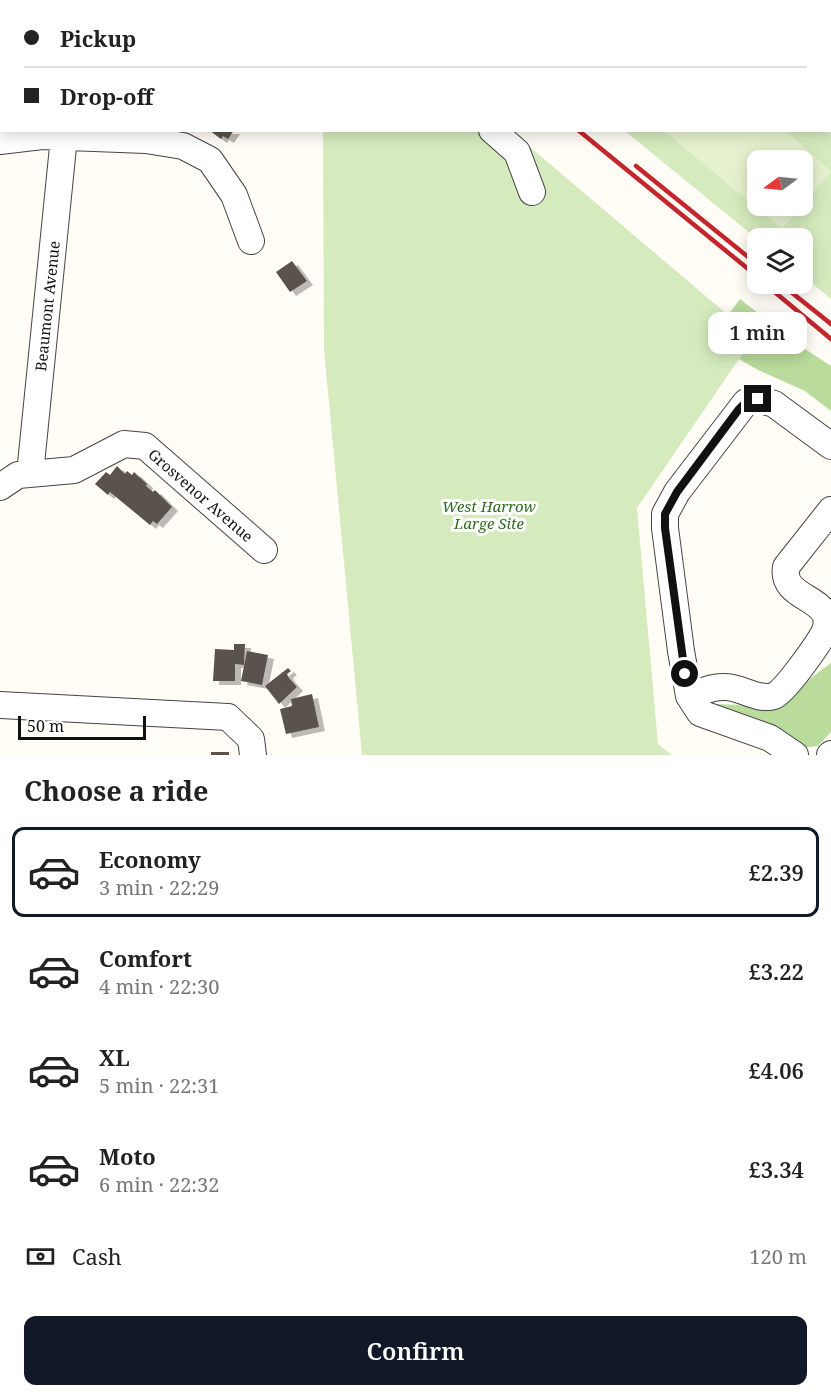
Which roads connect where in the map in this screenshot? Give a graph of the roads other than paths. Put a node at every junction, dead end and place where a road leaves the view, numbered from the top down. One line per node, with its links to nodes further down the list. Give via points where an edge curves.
1 (494, 132): 4 (street, via 517,152)
2 (64, 137): 3 (street); 5 (street, via 146,140 183,146 210,160 234,195); 7 (street, Beaumont Avenue)
3 (0, 141)
4 (532, 192)
5 (250, 241)
6 (831, 446): 11 (street, via 774,404 758,399 746,402 677,492 665,514 665,528)
7 (30, 474): 8 (street, Grosvenor Avenue, via 18,475); 10 (street, Grosvenor Avenue, via 75,470 124,444 145,446)
8 (0, 487)
9 (831, 510): 11 (street, via 786,567 784,575 789,584 827,618 825,630 787,686 767,698 726,687)
10 (264, 550)
11 (689, 696): 14 (street, via 700,713 770,738)
12 (0, 705): 13 (street, via 228,717 251,739)
13 (253, 755)
14 (795, 755)

